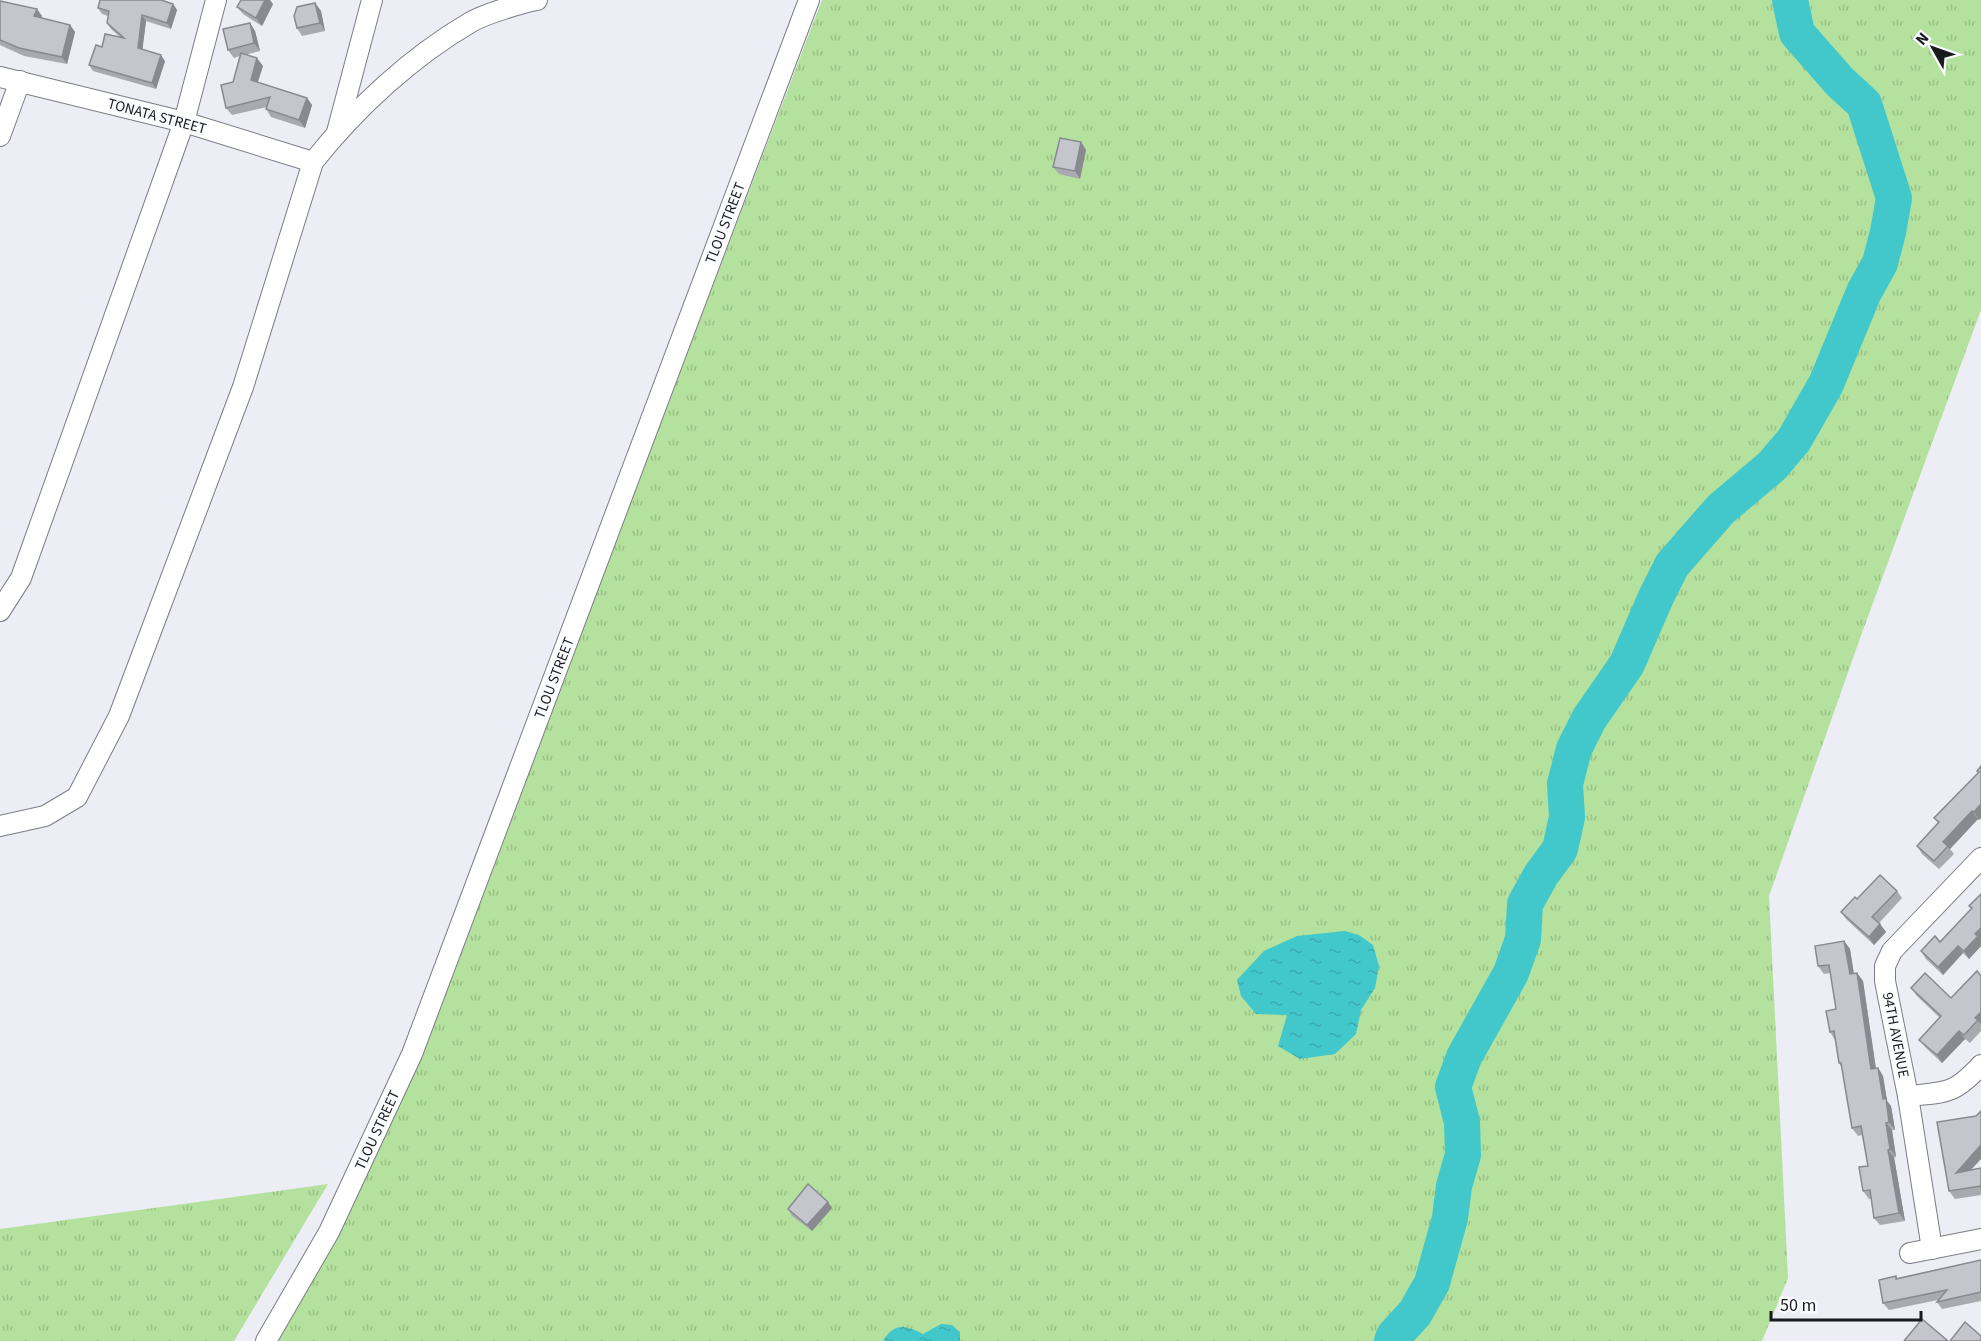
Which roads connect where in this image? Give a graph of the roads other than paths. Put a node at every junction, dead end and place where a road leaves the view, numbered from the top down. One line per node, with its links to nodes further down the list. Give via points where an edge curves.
1 (216, 0): 7 (street)
2 (372, 0): 8 (street)
3 (534, 0): 8 (street, via 474,20 420,56)
4 (809, 0): 19 (street, TLOU STREET, via 412,1054 329,1232)
5 (0, 76): 6 (street, TONATA STREET)
6 (20, 81): 7 (street, TONATA STREET); 9 (street)
7 (184, 122): 10 (street, TONATA STREET); 11 (street, via 21,578)
8 (337, 132): 10 (street)
9 (0, 136)
10 (313, 162): 12 (street, via 243,387 119,716 77,797 45,816)
11 (0, 611)
12 (0, 826)
13 (1981, 858): 15 (street, 94TH AVENUE, via 1892,951 1885,966)
14 (1981, 1065): 15 (street, via 1963,1084 1947,1092)
15 (1908, 1096): 17 (street, 94TH AVENUE)
16 (1981, 1239): 17 (street)
17 (1932, 1248): 18 (street)
18 (1910, 1253)
19 (266, 1341)

